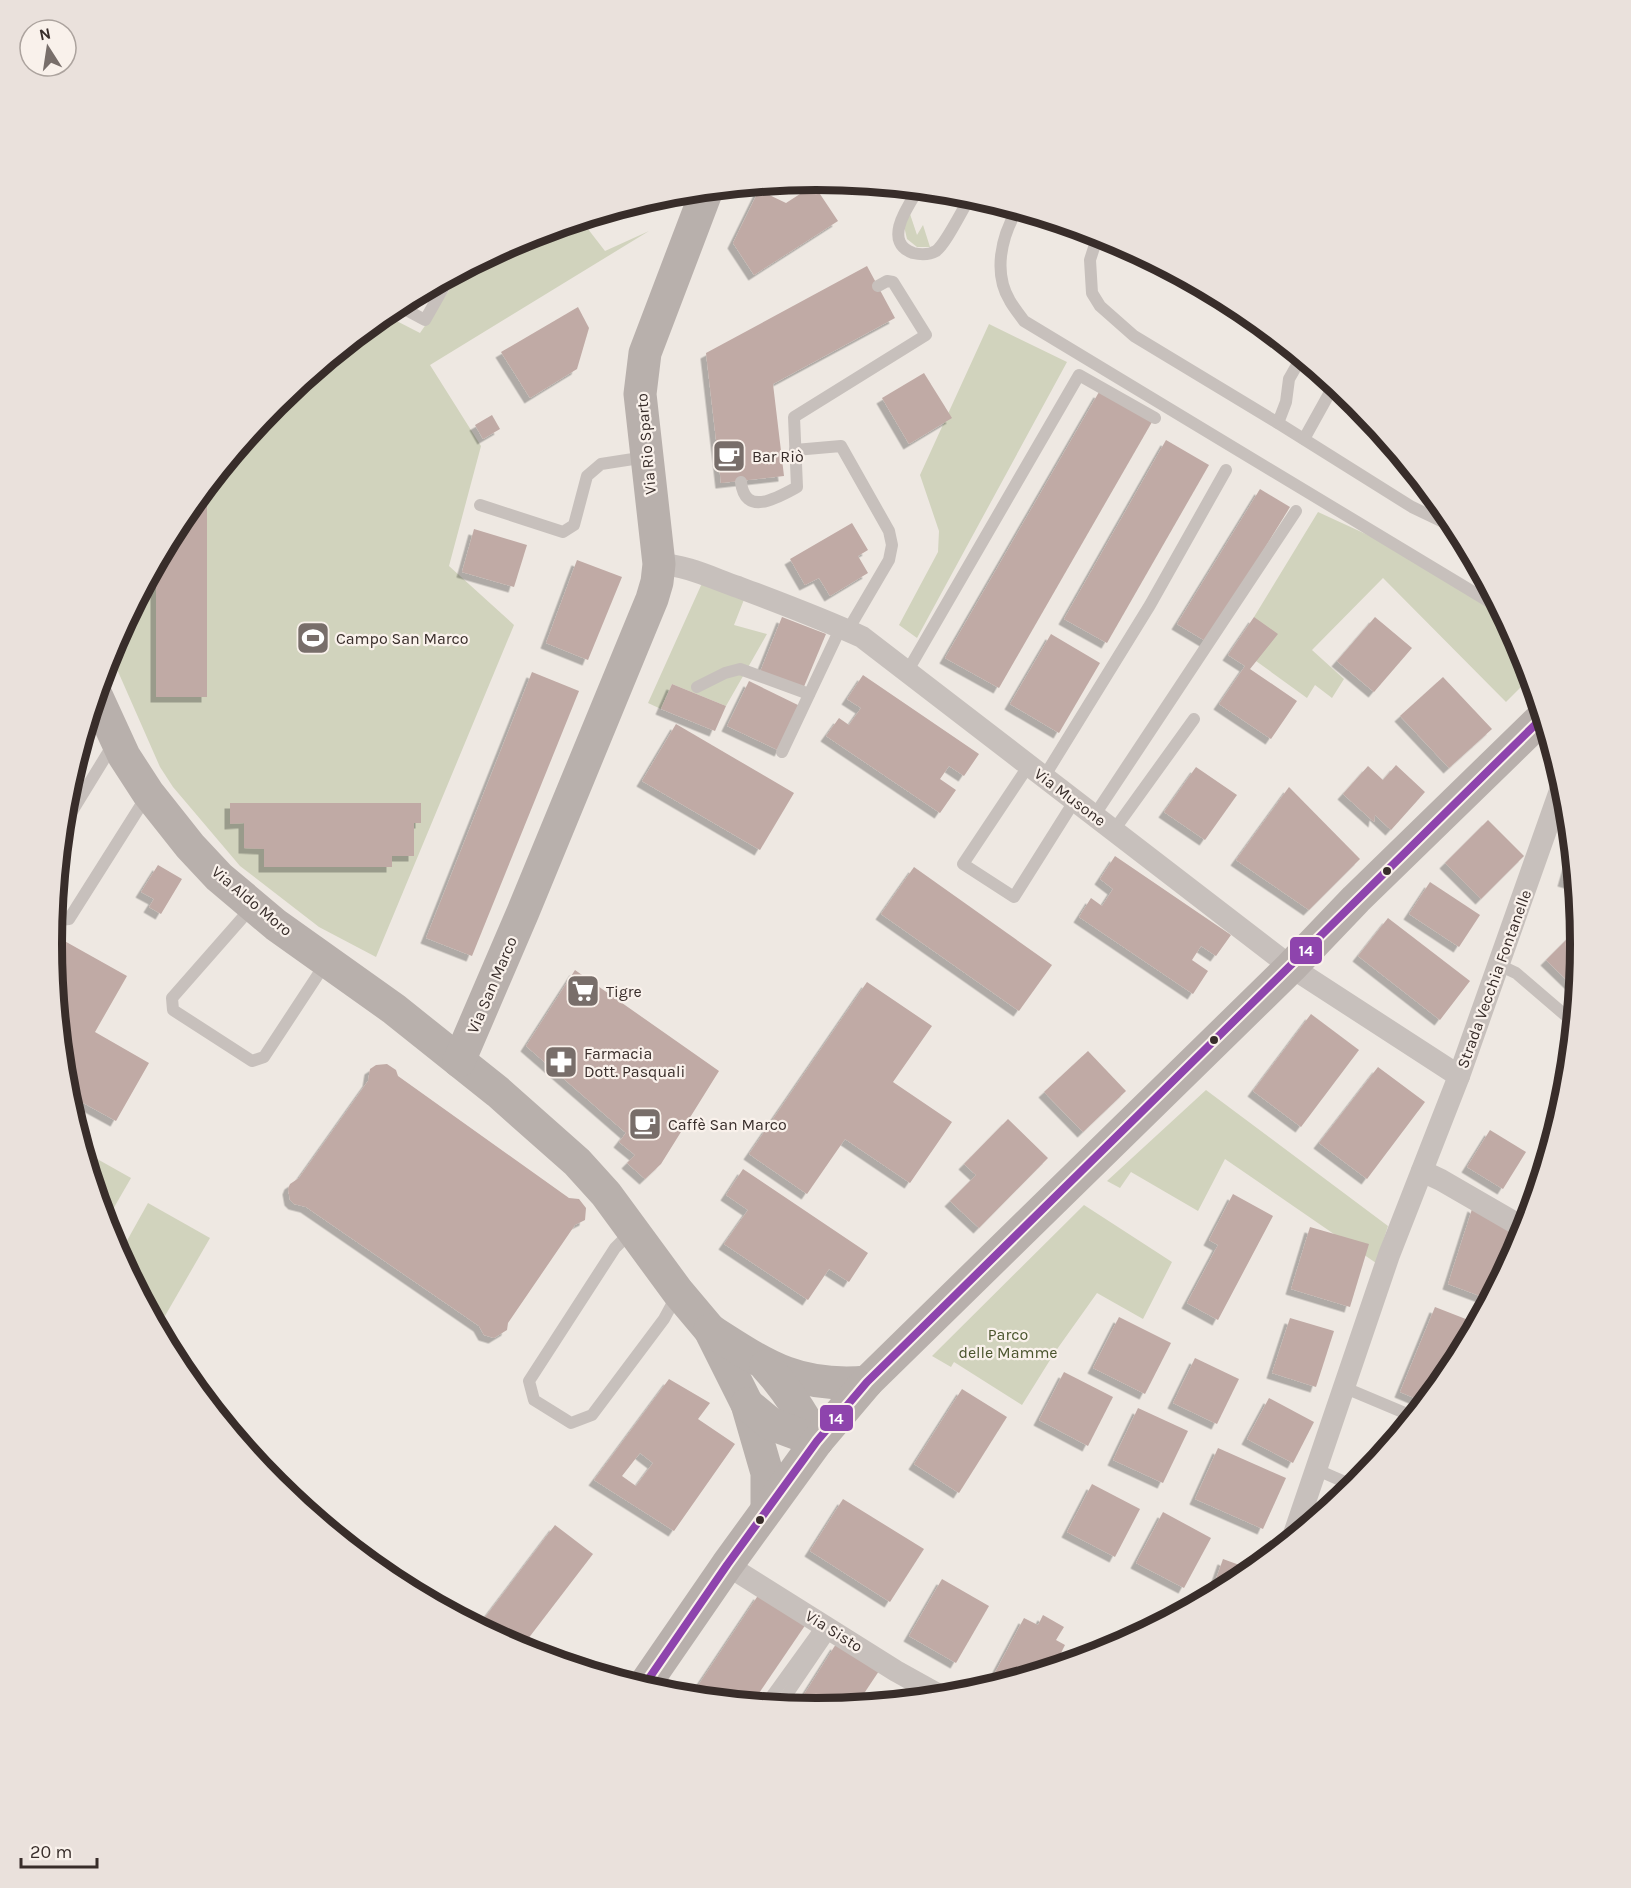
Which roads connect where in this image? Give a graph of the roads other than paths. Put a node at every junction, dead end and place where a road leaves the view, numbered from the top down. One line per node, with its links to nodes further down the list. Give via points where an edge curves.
1 (915, 196): 3 (lane, via 898,229 901,242 915,254 938,249)
2 (704, 198): 15 (street, Via Rio Sparto, via 645,353 640,394)
3 (966, 205)
4 (1014, 217): 22 (lane, via 1001,249 1000,272 1008,299 1024,321)
5 (1095, 244): 12 (lane, via 1090,268 1092,292 1100,306 1134,336)
6 (878, 286): 14 (lane, via 893,282 926,335 794,417)
7 (443, 289): 8 (lane, via 425,320)
8 (407, 311)
9 (1297, 364): 12 (lane, via 1289,379)
10 (1330, 393): 13 (lane)
11 (1155, 418): 24 (lane, via 1079,375)
12 (1278, 423): 13 (lane)
13 (1304, 439): 20 (lane)
14 (795, 450): 17 (lane, via 797,487 773,500 754,502 742,494); 23 (lane, via 841,446 889,531 889,560)
15 (646, 456): 18 (lane, via 602,464 587,476 574,525 563,532); 21 (street, Via Rio Sparto)
16 (1227, 470): 32 (lane, via 1150,605)
17 (741, 482)
18 (480, 505)
19 (1296, 511): 37 (lane)
20 (1438, 519)
21 (658, 564): 23 (street, Via Musone, via 700,573); 45 (street, Via San Marco, via 652,599)
22 (1486, 600)
23 (844, 628): 24 (street, Via Musone); 26 (lane)
24 (907, 672): 32 (street, Via Musone)
25 (697, 687): 26 (lane, via 740,669)
26 (809, 694): 31 (lane)
27 (101, 706): 30 (street, Via Aldo Moro)
28 (1194, 719): 38 (lane)
29 (1536, 724): 43 (street)
30 (116, 740): 33 (street, Via Aldo Moro); 36 (lane)
31 (782, 752)
32 (1036, 771): 34 (street, Via Musone); 34 (lane, via 963,864 1014,897)
33 (148, 793): 39 (street, Via Aldo Moro, via 212,869); 40 (lane, via 69,919)
34 (1075, 800): 37 (street, Via Musone)
35 (1556, 802): 42 (street, Strada Vecchia Fontanelle)
36 (74, 808)
37 (1094, 816): 38 (street, Via Musone)
38 (1114, 830): 43 (street, Via Musone)
39 (253, 906): 41 (street, Via Aldo Moro); 41 (lane, via 172,998 173,1010 252,1061 264,1057)
40 (62, 920)
41 (327, 961): 45 (street, Via Aldo Moro)
42 (1499, 965): 44 (lane, via 1516,973); 46 (street, Strada Vecchia Fontanelle)
43 (1291, 967): 46 (street, Via Musone); 53 (street)
44 (1566, 1016)
45 (459, 1060): 49 (street, via 577,1162)
46 (1460, 1076): 47 (street, Strada Vecchia Fontanelle)
47 (1422, 1171): 48 (street); 54 (street, Strada Vecchia Fontanelle)
48 (1516, 1223)
49 (633, 1230): 50 (street); 50 (lane, via 615,1248 529,1381 534,1400 571,1423 592,1415 664,1319)
50 (678, 1292): 51 (street)
51 (710, 1330): 52 (street); 55 (street)
52 (765, 1365): 53 (street, via 815,1382); 57 (street, via 784,1385)
53 (867, 1382): 57 (street)
54 (1344, 1388): 56 (lane); 58 (street, Strada Vecchia Fontanelle)
55 (747, 1404): 57 (street, via 771,1424); 60 (street, via 767,1473)
56 (1405, 1413)
57 (817, 1441): 60 (street)
58 (1315, 1469): 59 (lane); 61 (street, Strada Vecchia Fontanelle)
59 (1344, 1482)
60 (767, 1509): 62 (street)
61 (1297, 1524)
62 (727, 1565): 63 (street, Via Sisto); 64 (street)
63 (827, 1628): 65 (street, Via Sisto); 66 (lane); 67 (lane)
64 (648, 1679)
65 (929, 1690)
66 (772, 1696)
67 (785, 1697)

